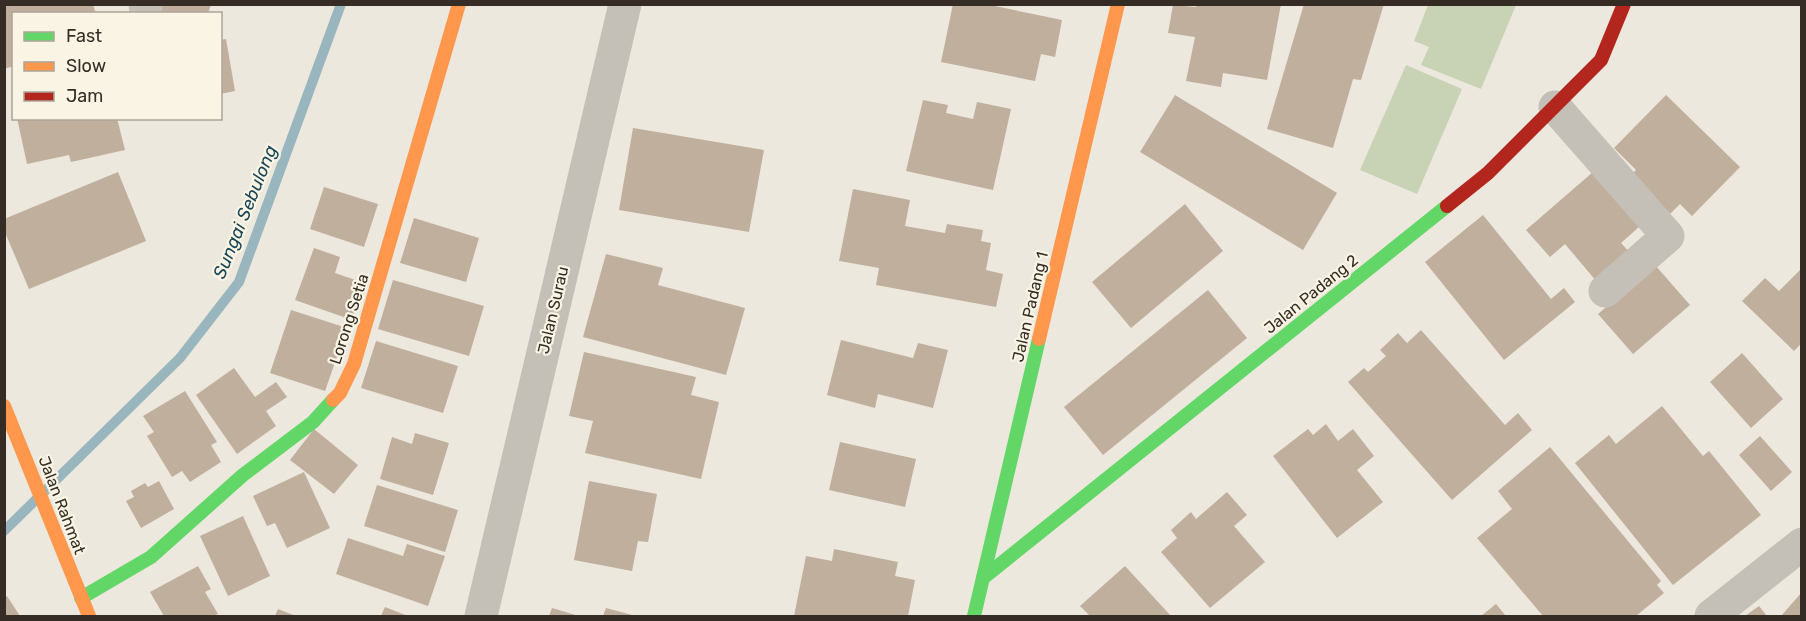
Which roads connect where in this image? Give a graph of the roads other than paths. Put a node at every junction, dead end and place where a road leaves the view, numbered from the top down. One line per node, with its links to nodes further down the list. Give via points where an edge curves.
1 (459, 4): 10 (street, Lorong Setia, via 354,364 340,393 312,422 243,475 151,557)
2 (625, 4): 12 (street, Jalan Surau)
3 (1118, 4): 9 (street, Jalan Padang 1)
4 (1624, 4): 5 (street, Jalan Padang 2, via 1601,60)
5 (1555, 107): 6 (street, via 1668,236); 9 (street, Jalan Padang 2, via 1488,173)
6 (1605, 291)
7 (4, 406): 10 (street, Jalan Rahmat)
8 (1802, 544): 14 (street)
9 (983, 578): 13 (street, Jalan Padang 1)
10 (81, 598): 11 (street, Jalan Rahmat)
11 (89, 616)
12 (481, 616)
13 (974, 616)
14 (1711, 616)

